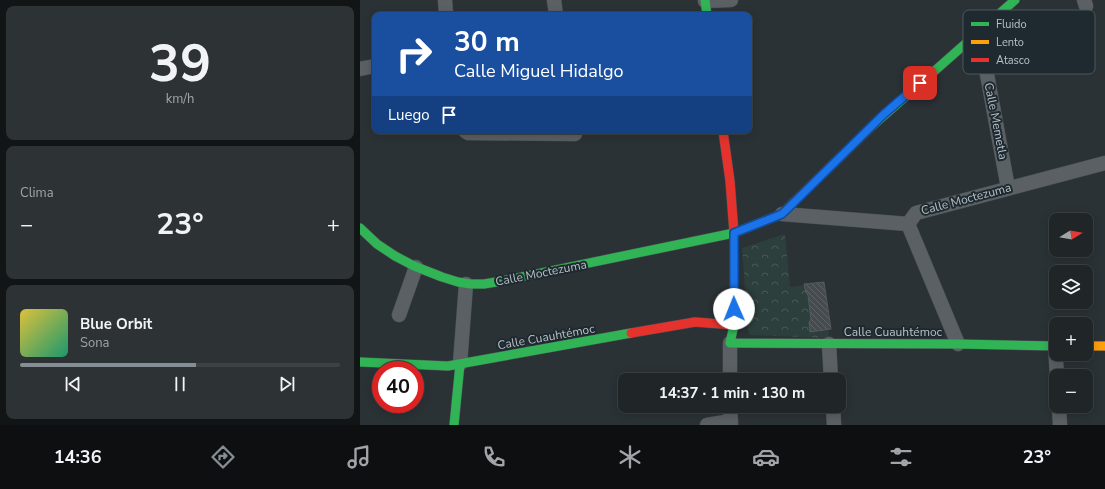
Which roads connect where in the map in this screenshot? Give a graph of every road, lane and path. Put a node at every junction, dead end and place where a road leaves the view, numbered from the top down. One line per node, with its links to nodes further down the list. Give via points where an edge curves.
1 (445, 0): 7 (street)
2 (554, 0): 8 (street)
3 (731, 0): 5 (street)
4 (1014, 0): 6 (street)
5 (706, 5)
6 (1003, 10)
7 (446, 12)
8 (556, 12)
9 (963, 45): 16 (street, via 884,114)
10 (372, 67): 11 (street)
11 (360, 69)
12 (987, 74): 15 (street, Calle Memetla)
13 (723, 134): 19 (street)
14 (1105, 163): 15 (street, Calle Moctezuma)
15 (1008, 188): 17 (street, Calle Moctezuma, via 916,213)
16 (782, 214): 17 (street, Calle Moctezuma); 19 (street, Calle Moctezuma)
17 (908, 224): 26 (street)
18 (362, 233): 20 (street, Calle Moctezuma, via 389,254)
19 (734, 233): 21 (street, Calle Moctezuma, via 502,281); 23 (street)
20 (416, 267): 21 (street, Calle Moctezuma); 22 (street)
21 (466, 284): 31 (street)
22 (399, 315)
23 (734, 325): 24 (street); 31 (street, Calle Cuauhtémoc, via 695,322)
24 (730, 343): 25 (street, Calle Cuauhtémoc); 32 (street)
25 (829, 344): 26 (street, Calle Cuauhtémoc); 33 (street)
26 (958, 344): 27 (street, Calle Cuauhtémoc)
27 (1049, 346)
28 (1093, 346): 29 (street)
29 (1105, 346)
30 (360, 362): 31 (street, Calle Cuauhtémoc, via 448,366)
31 (460, 364): 38 (street)
32 (730, 373)
33 (831, 373)
34 (730, 413): 37 (street)
35 (833, 413): 40 (street)
36 (1059, 413): 41 (street)
37 (731, 423): 39 (street)
38 (454, 425)
39 (707, 425)
40 (834, 425)
41 (1060, 425)

